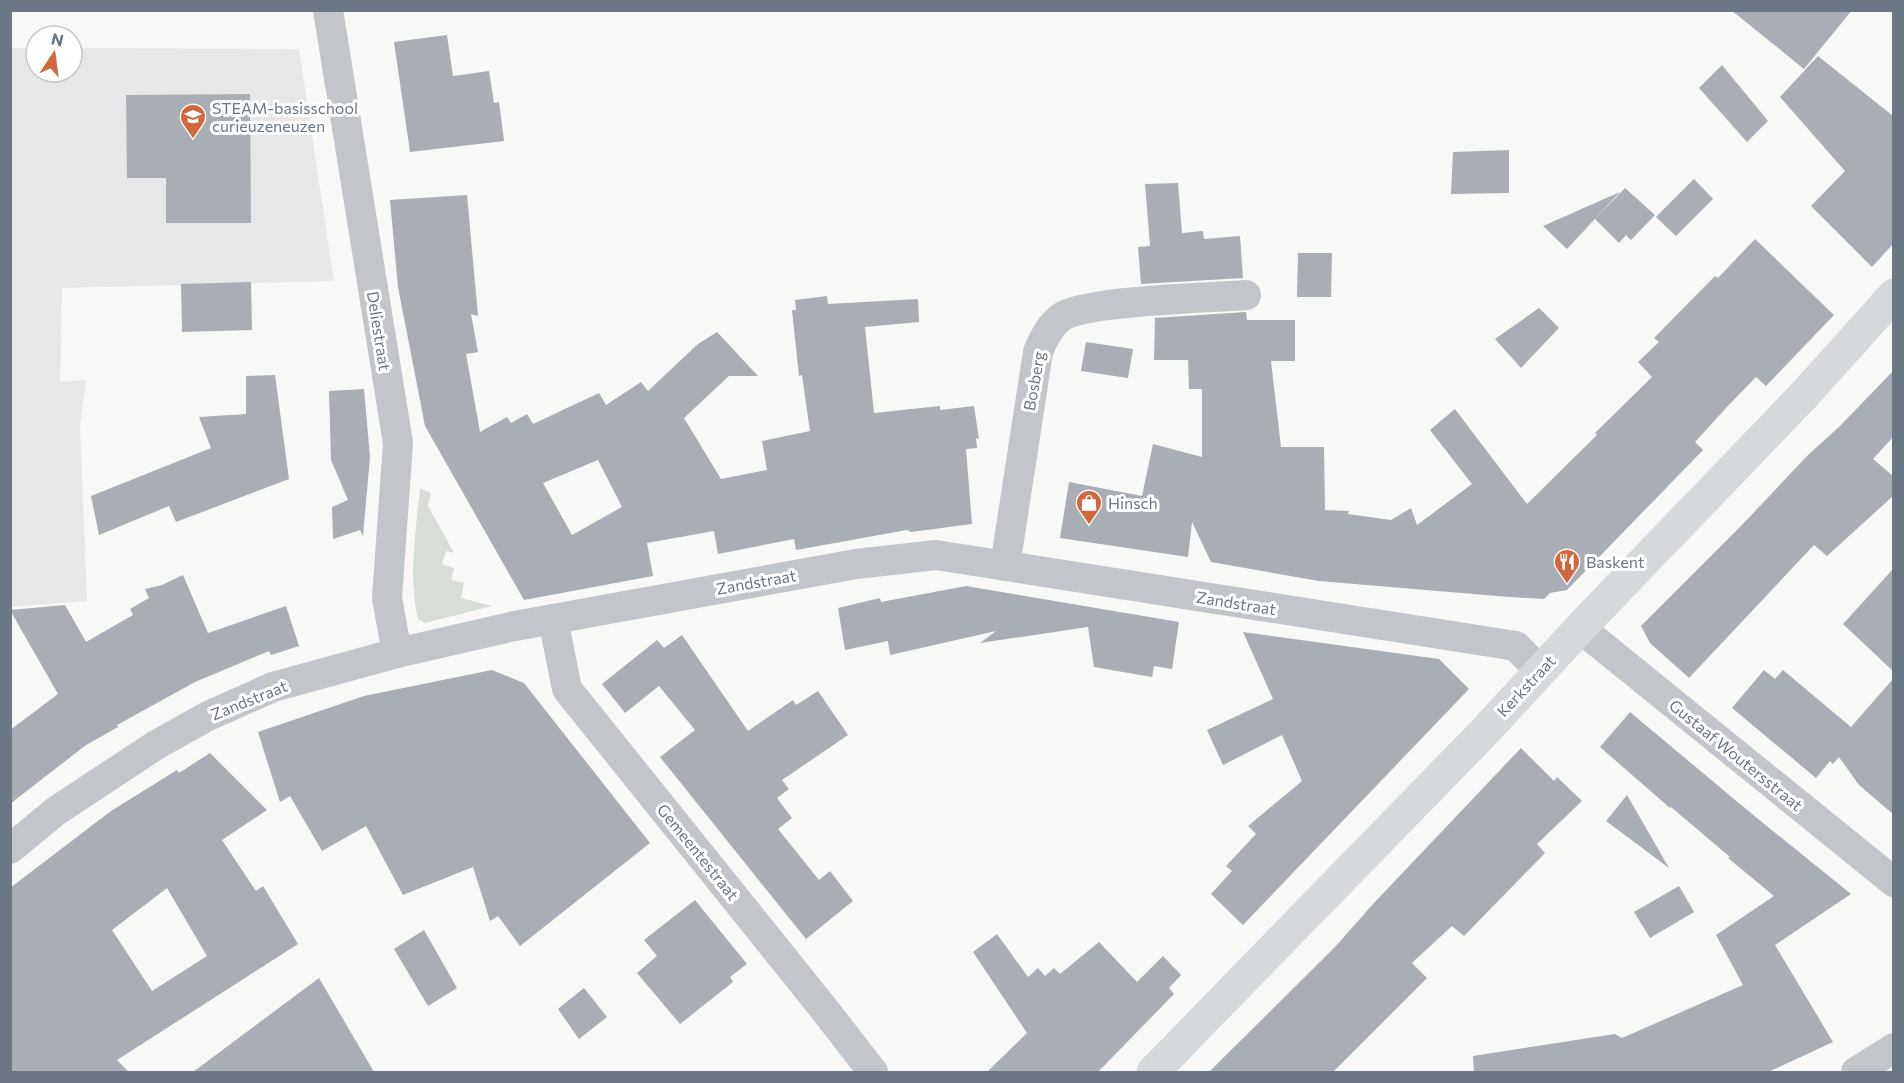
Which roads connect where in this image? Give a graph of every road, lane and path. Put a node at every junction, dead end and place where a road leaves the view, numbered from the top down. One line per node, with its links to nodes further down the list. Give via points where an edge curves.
1 (328, 10): 7 (street, Deliestraat, via 398,443 387,597)
2 (1246, 295): 4 (street, Bosberg, via 1099,306 1061,317 1050,329 1038,352)
3 (1893, 295): 6 (main road, Kerkstraat)
4 (1005, 566): 5 (street, Zandstraat, via 936,555 856,564); 8 (street, Zandstraat, via 1516,646)
5 (553, 619): 7 (street, Zandstraat); 12 (street, Gemeentestraat, via 567,689)
6 (1580, 628): 8 (main road, Kerkstraat); 10 (street, Gustaaf Woutersstraat)
7 (397, 653): 9 (street, Zandstraat, via 273,687 208,716 156,745 56,812)
8 (1540, 671): 13 (main road, Kerkstraat)
9 (10, 849)
10 (1893, 882)
11 (1893, 1048): 14 (street)
12 (873, 1072)
13 (1153, 1072)
14 (1856, 1072)

